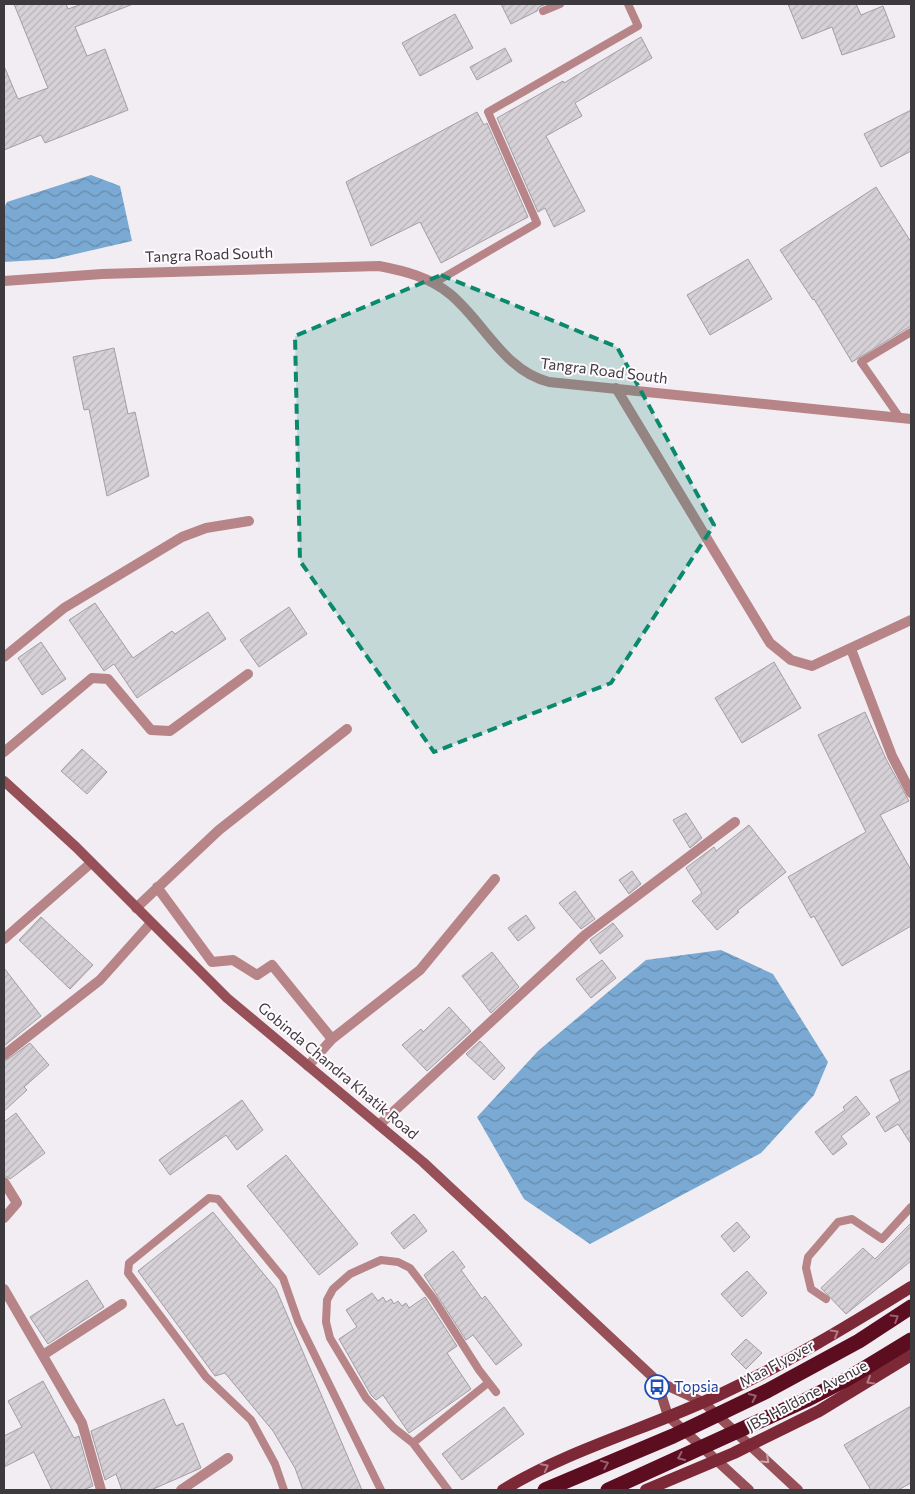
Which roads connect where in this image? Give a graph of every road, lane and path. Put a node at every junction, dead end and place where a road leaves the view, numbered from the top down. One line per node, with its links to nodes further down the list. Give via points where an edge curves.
1 (560, 4): 3 (lane)
2 (628, 4): 5 (lane, via 638,26 488,112 537,223)
3 (543, 12)
4 (4, 281): 5 (street, Tangra Road South, via 102,274 379,266 413,273)
5 (434, 283): 7 (street, Tangra Road South, via 451,295 518,368 534,379)
6 (911, 332): 8 (lane, via 861,362)
7 (616, 388): 8 (street, Tangra Road South); 12 (street, via 770,643 791,660 812,666)
8 (900, 418): 9 (street, Tangra Road South)
9 (911, 419)
10 (249, 521): 13 (street, via 206,528 182,537 64,608)
11 (911, 620): 12 (street)
12 (852, 649): 18 (street, via 892,756)
13 (4, 658)
14 (248, 674): 16 (street, via 170,731 151,730 108,679 92,678)
15 (347, 729): 22 (street, via 219,830)
16 (4, 752)
17 (4, 781): 20 (main road, Gobinda Chandra Khatik Road)
18 (911, 793)
19 (735, 822): 29 (street, via 585,935)
20 (91, 862): 23 (main road, Gobinda Chandra Khatik Road); 25 (street)
21 (495, 879): 26 (street, via 420,970)
22 (157, 887): 23 (street); 26 (street, via 212,962 233,960 257,975 272,965)
23 (136, 908): 24 (main road, Gobinda Chandra Khatik Road)
24 (151, 923): 27 (street, via 100,980); 28 (main road, Gobinda Chandra Khatik Road, via 227,998)
25 (4, 939)
26 (332, 1039): 28 (street)
27 (4, 1055)
28 (308, 1066): 29 (main road, Gobinda Chandra Khatik Road)
29 (379, 1125): 41 (main road, Gobinda Chandra Khatik Road, via 423,1162)
30 (4, 1182): 32 (street, via 17,1203)
31 (911, 1207): 35 (lane, via 882,1239 852,1219 838,1222 807,1262 811,1289)
32 (4, 1218)
33 (911, 1287): 44 (main road, one-way to 33, via 780,1365)
34 (4, 1288): 39 (street)
35 (826, 1299)
36 (122, 1304): 39 (street)
37 (911, 1307): 56 (highway, Maa Flyover, one-way to 37, bridge, via 673,1436 767,1391 859,1341)
38 (911, 1340): 57 (highway, one-way to 57, bridge, via 806,1400)
39 (42, 1355): 50 (street, via 82,1423)
40 (911, 1356): 47 (main road, JBS Haldane Avenue, one-way to 47, via 819,1411)
41 (657, 1381): 44 (main road); 45 (main road)
42 (488, 1383): 43 (lane); 46 (lane); 46 (lane, via 410,1268 398,1262 381,1260 340,1282 327,1300 326,1322 330,1338 366,1398)
43 (496, 1392)
44 (703, 1402): 45 (main road); 47 (main road)
45 (668, 1416): 49 (main road); 55 (main road, one-way to 45, via 564,1457)
46 (413, 1443): 54 (lane)
47 (750, 1445): 49 (main road, JBS Haldane Avenue); 60 (main road, one-way to 60)
48 (228, 1458): 51 (street)
49 (716, 1461): 58 (main road, JBS Haldane Avenue); 59 (main road)
50 (101, 1490)
51 (181, 1490)
52 (284, 1490): 53 (lane, via 251,1420 206,1377 128,1273 129,1263 209,1198 218,1199 283,1278 298,1321)
53 (381, 1490)
54 (448, 1490)
55 (502, 1490)
56 (544, 1490)
57 (608, 1490)
58 (646, 1490)
59 (749, 1490)
60 (798, 1490)

